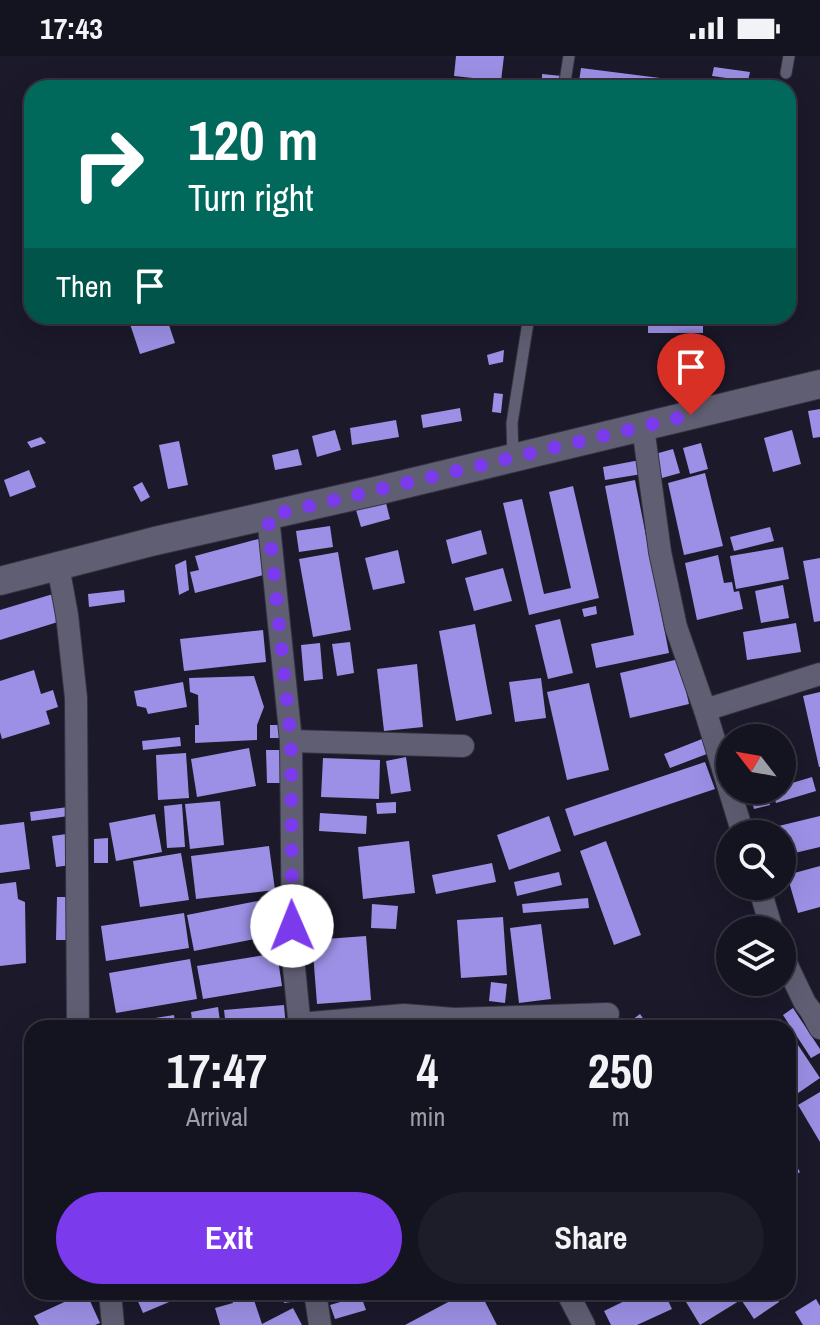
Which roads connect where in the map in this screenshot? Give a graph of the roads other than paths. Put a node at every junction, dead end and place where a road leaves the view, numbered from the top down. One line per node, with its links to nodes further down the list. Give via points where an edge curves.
1 (569, 56): 4 (lane)
2 (789, 56): 3 (lane)
3 (786, 73)
4 (565, 80)
5 (528, 324): 8 (lane, via 512,423)
6 (820, 384): 7 (street)
7 (643, 427): 8 (street); 13 (street, via 676,627)
8 (513, 458): 9 (street)
9 (268, 516): 10 (street); 14 (street)
10 (58, 566): 11 (street); 19 (street, via 76,698)
11 (0, 581)
12 (820, 674): 13 (street)
13 (705, 710): 16 (street)
14 (291, 741): 15 (street); 20 (street)
15 (463, 746)
16 (739, 820)
17 (796, 984): 22 (street)
18 (608, 1014): 21 (street)
19 (78, 1020)
20 (298, 1020)
21 (356, 1020)
22 (820, 1028)
23 (111, 1300): 26 (street)
24 (316, 1300): 27 (street)
25 (571, 1300): 28 (street)
26 (113, 1325)
27 (320, 1325)
28 (584, 1325)

